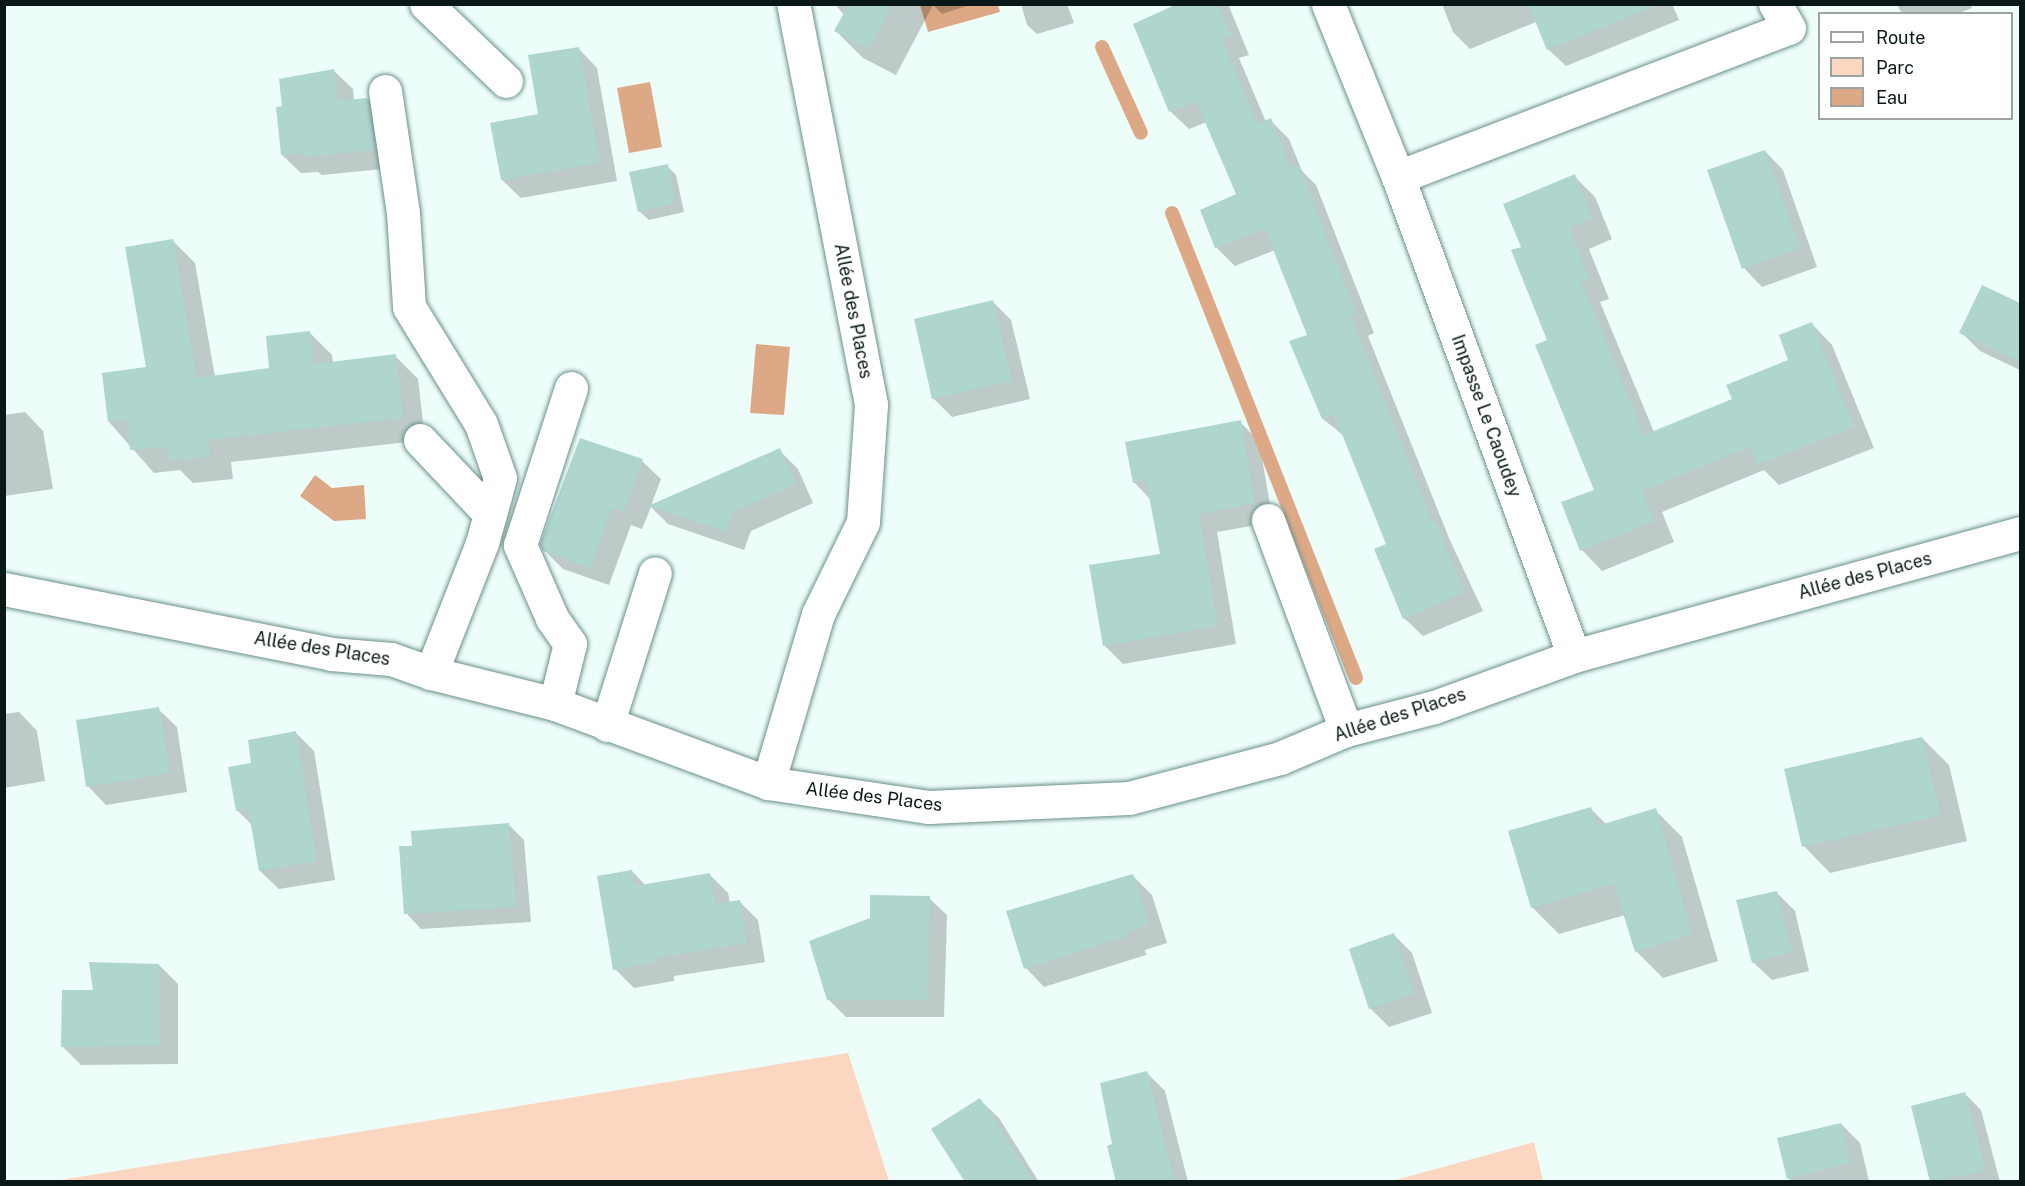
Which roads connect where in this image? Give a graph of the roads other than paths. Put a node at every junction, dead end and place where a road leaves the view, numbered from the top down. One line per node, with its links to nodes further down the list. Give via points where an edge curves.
1 (426, 4): 5 (street)
2 (793, 4): 20 (street, Allée des Places, via 871,404 863,522 818,614)
3 (1328, 4): 7 (street, Impasse Le Caoudey)
4 (1782, 16): 7 (street)
5 (506, 81)
6 (385, 91): 10 (street, via 404,213 409,307 482,424 501,478)
7 (1398, 177): 15 (street, Impasse Le Caoudey)
8 (571, 388): 17 (street, via 520,545 552,618 570,644)
9 (420, 440): 10 (street)
10 (490, 514): 16 (street)
11 (1268, 520): 19 (street)
12 (2019, 537): 15 (street, Allée des Places)
13 (656, 573): 18 (street)
14 (4, 589): 16 (street, Allée des Places, via 331,654 391,659)
15 (1574, 656): 19 (street, Allée des Places, via 1434,706)
16 (431, 673): 17 (street, Allée des Places)
17 (555, 704): 18 (street, Allée des Places)
18 (607, 725): 20 (street, Allée des Places)
19 (1346, 730): 20 (street, Allée des Places, via 1280,758 1128,798 929,807)
20 (768, 783)

